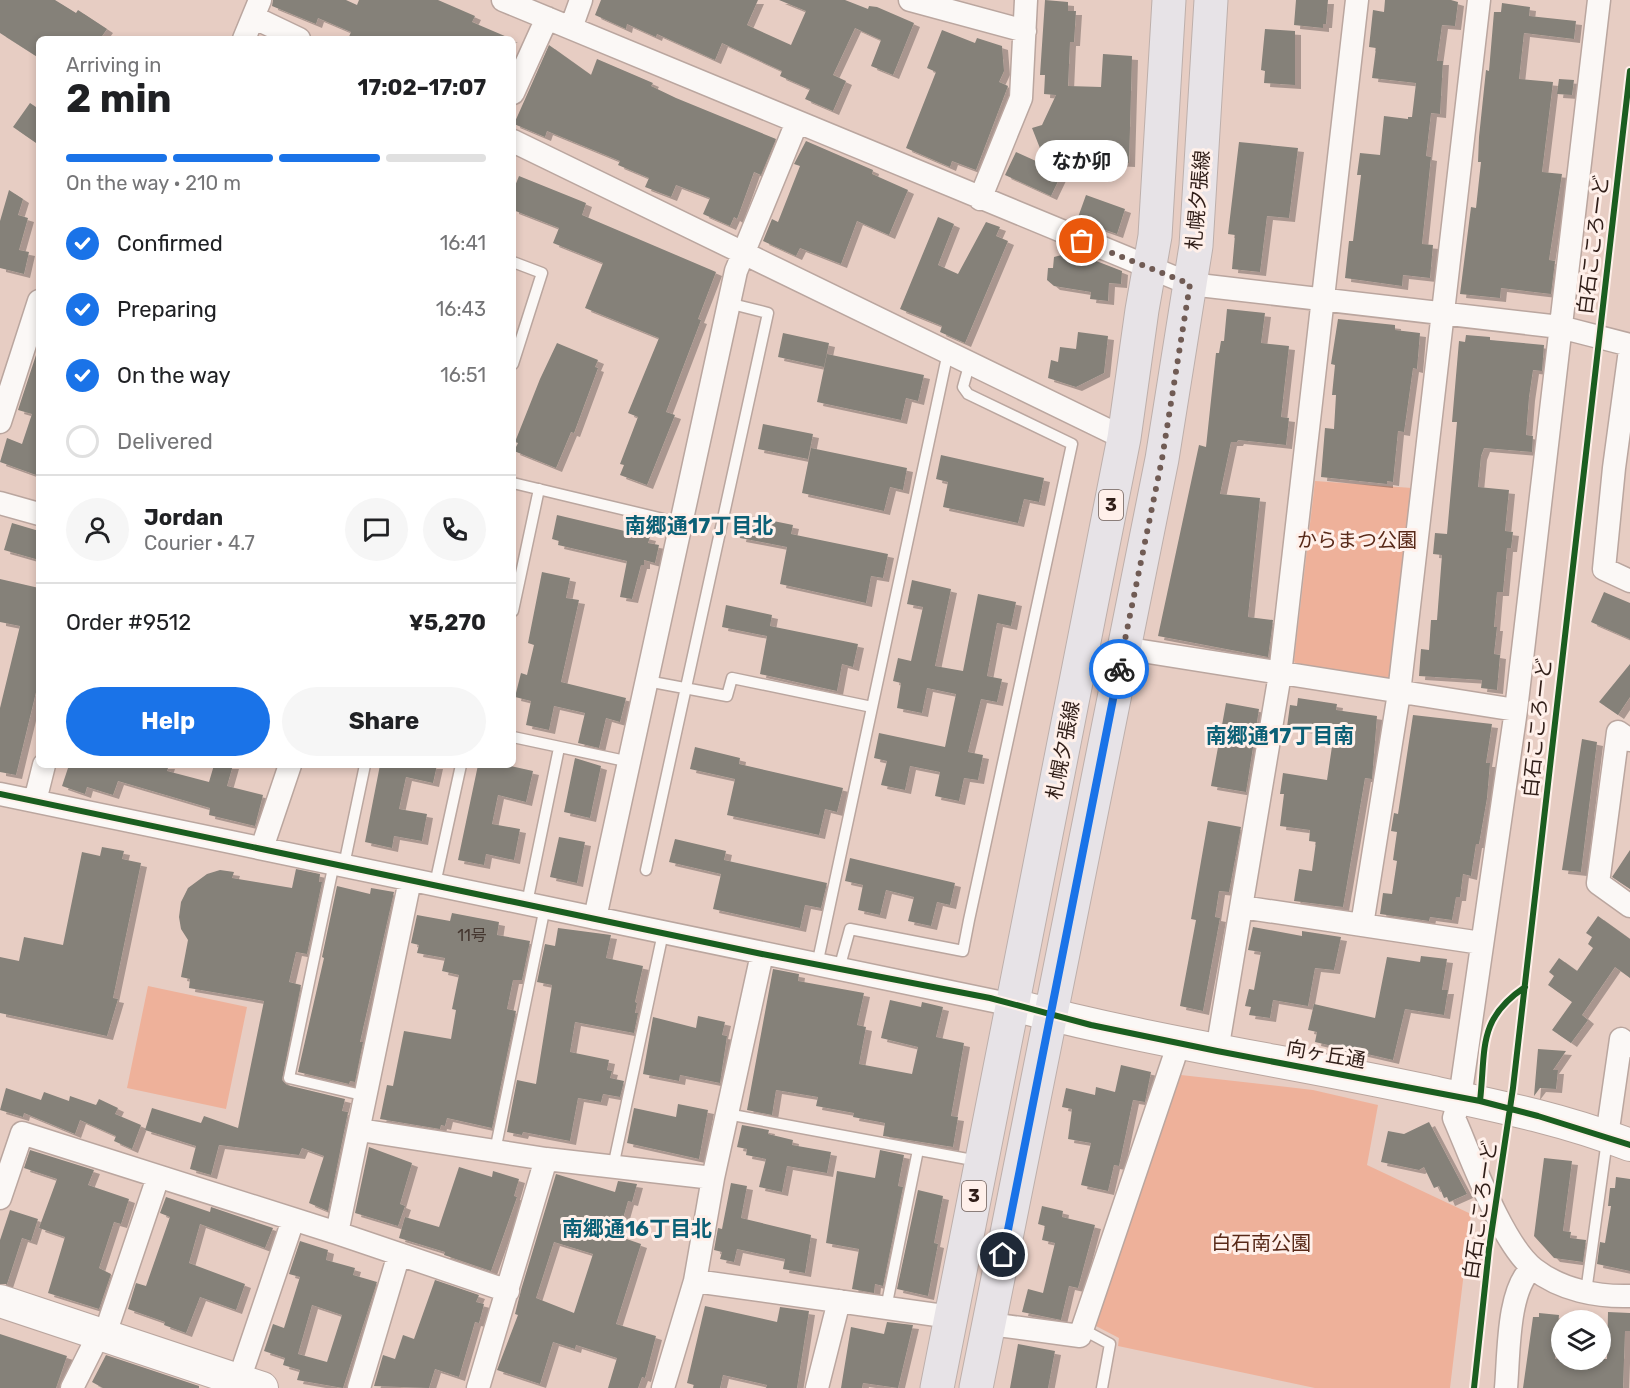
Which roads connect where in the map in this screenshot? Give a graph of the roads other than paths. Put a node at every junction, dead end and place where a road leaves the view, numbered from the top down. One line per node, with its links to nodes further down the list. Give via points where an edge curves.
1 (502, 0): 11 (street)
2 (581, 0): 12 (street)
3 (910, 0): 13 (street)
4 (1026, 0): 13 (street)
5 (1169, 0): 22 (main road, 札幌夕張線 / 3)
6 (1211, 0): 23 (main road, 札幌夕張線 / 3, via 1196,246)
7 (1357, 0): 24 (street)
8 (1479, 0): 27 (street)
9 (1599, 0): 28 (street)
10 (257, 9): 14 (street); 15 (street)
11 (547, 18): 12 (street); 16 (street)
12 (571, 28): 17 (street)
13 (1025, 31): 19 (street, via 1021,98)
14 (245, 36)
15 (295, 36)
16 (516, 86)
17 (797, 122): 19 (street); 20 (street)
18 (516, 142): 20 (street)
19 (980, 199): 22 (street)
20 (743, 254): 25 (street); 30 (street)
21 (516, 263): 31 (lane, via 542,273)
22 (1150, 269): 23 (street); 34 (main road, 札幌夕張線 / 3)
23 (1190, 284): 24 (street); 43 (main road, 札幌夕張線 / 3, via 1162,459)
24 (1323, 299): 27 (street); 44 (street)
25 (729, 303): 40 (street); 46 (lane, via 768,313)
26 (36, 310): 33 (street)
27 (1444, 313): 28 (street); 47 (street)
28 (1569, 330): 29 (street); 49 (street)
29 (1626, 346): 35 (street)
30 (948, 351): 32 (street); 48 (lane)
31 (516, 355)
32 (970, 362): 34 (street); 73 (lane, via 963,387 968,394 1072,444 963,951 850,929)
33 (0, 422)
34 (1124, 438): 74 (main road, 札幌夕張線 / 3)
35 (1622, 471): 41 (street, via 1604,569)
36 (516, 484): 37 (lane)
37 (539, 489): 40 (lane); 42 (lane)
38 (0, 503): 39 (street)
39 (36, 513)
40 (680, 523): 45 (street)
41 (1630, 581)
42 (516, 597)
43 (1123, 648): 44 (street); 75 (main road, 札幌夕張線 / 3)
44 (1280, 674): 47 (street); 67 (street)
45 (647, 681): 46 (lane); 53 (street)
46 (686, 688): 48 (lane, via 727,696 732,678); 62 (lane)
47 (1399, 693): 49 (street); 69 (street)
48 (872, 707): 73 (lane)
49 (1516, 710): 71 (street)
50 (516, 738): 52 (lane)
51 (1630, 740): 66 (street, via 1618,732 1598,883)
52 (559, 748): 53 (lane); 65 (lane)
53 (630, 762): 68 (street)
54 (43, 768): 59 (street)
55 (289, 768): 60 (street)
56 (364, 768): 61 (lane)
57 (460, 768): 64 (lane)
58 (0, 794): 59 (street)
59 (35, 801): 60 (street)
60 (262, 849): 61 (street)
61 (339, 864): 63 (street); 79 (lane, via 289,1078)
62 (646, 870)
63 (410, 880): 64 (street); 79 (street)
64 (435, 884): 65 (street)
65 (536, 905): 68 (street); 85 (lane)
66 (1630, 906)
67 (1242, 907): 69 (street); 78 (street)
68 (595, 918): 70 (street)
69 (1362, 925): 71 (street)
70 (663, 933): 72 (street); 88 (lane)
71 (1481, 943): 80 (street)
72 (762, 954): 73 (street); 81 (street)
73 (828, 967): 74 (street)
74 (1013, 1005): 75 (street, 向ヶ丘通); 87 (main road, 札幌夕張線 / 3)
75 (1050, 1015): 76 (street, 向ヶ丘通); 105 (main road, 札幌夕張線 / 3)
76 (1179, 1043): 78 (street, 向ヶ丘通); 106 (street)
77 (1630, 1046): 83 (street, via 1621,1039)
78 (1217, 1051): 80 (street, 向ヶ丘通)
79 (366, 1096): 82 (street)
80 (1460, 1098): 83 (street, 向ヶ丘通); 96 (street, via 1454,1118 1505,1231)
81 (727, 1114): 84 (lane); 91 (street)
82 (360, 1130): 85 (street); 94 (street)
83 (1619, 1141): 99 (lane)
84 (918, 1149): 87 (lane); 103 (lane)
85 (495, 1151): 86 (street)
86 (546, 1159): 88 (street); 98 (street)
87 (980, 1161): 104 (main road, 札幌夕張線 / 3)
88 (613, 1167): 91 (street)
89 (4, 1170): 90 (street, via 22,1133); 92 (street)
90 (158, 1177): 93 (street); 107 (street)
91 (713, 1178): 97 (street)
92 (0, 1198)
93 (292, 1220): 94 (street); 108 (street)
94 (337, 1233): 95 (street)
95 (399, 1254): 98 (street); 110 (street)
96 (1532, 1268): 99 (street, via 1551,1280); 117 (street, via 1522,1277 1515,1301)
97 (695, 1281): 102 (street); 112 (street)
98 (508, 1291): 111 (street)
99 (1586, 1292): 100 (street)
100 (1630, 1296)
101 (0, 1301): 107 (street)
102 (839, 1301): 103 (street); 113 (street)
103 (886, 1308): 104 (street)
104 (951, 1317): 114 (main road, 札幌夕張線 / 3)
105 (990, 1324): 106 (street, via 1080,1336); 115 (main road, 札幌夕張線 / 3)
106 (1082, 1329): 116 (lane, via 1110,1344)
107 (105, 1334): 108 (street); 109 (street, via 93,1346)
108 (251, 1384)
109 (72, 1388)
110 (359, 1388)
111 (478, 1388)
112 (663, 1388)
113 (817, 1388)
114 (937, 1388)
115 (976, 1388)
116 (1102, 1388)
117 (1506, 1388)

